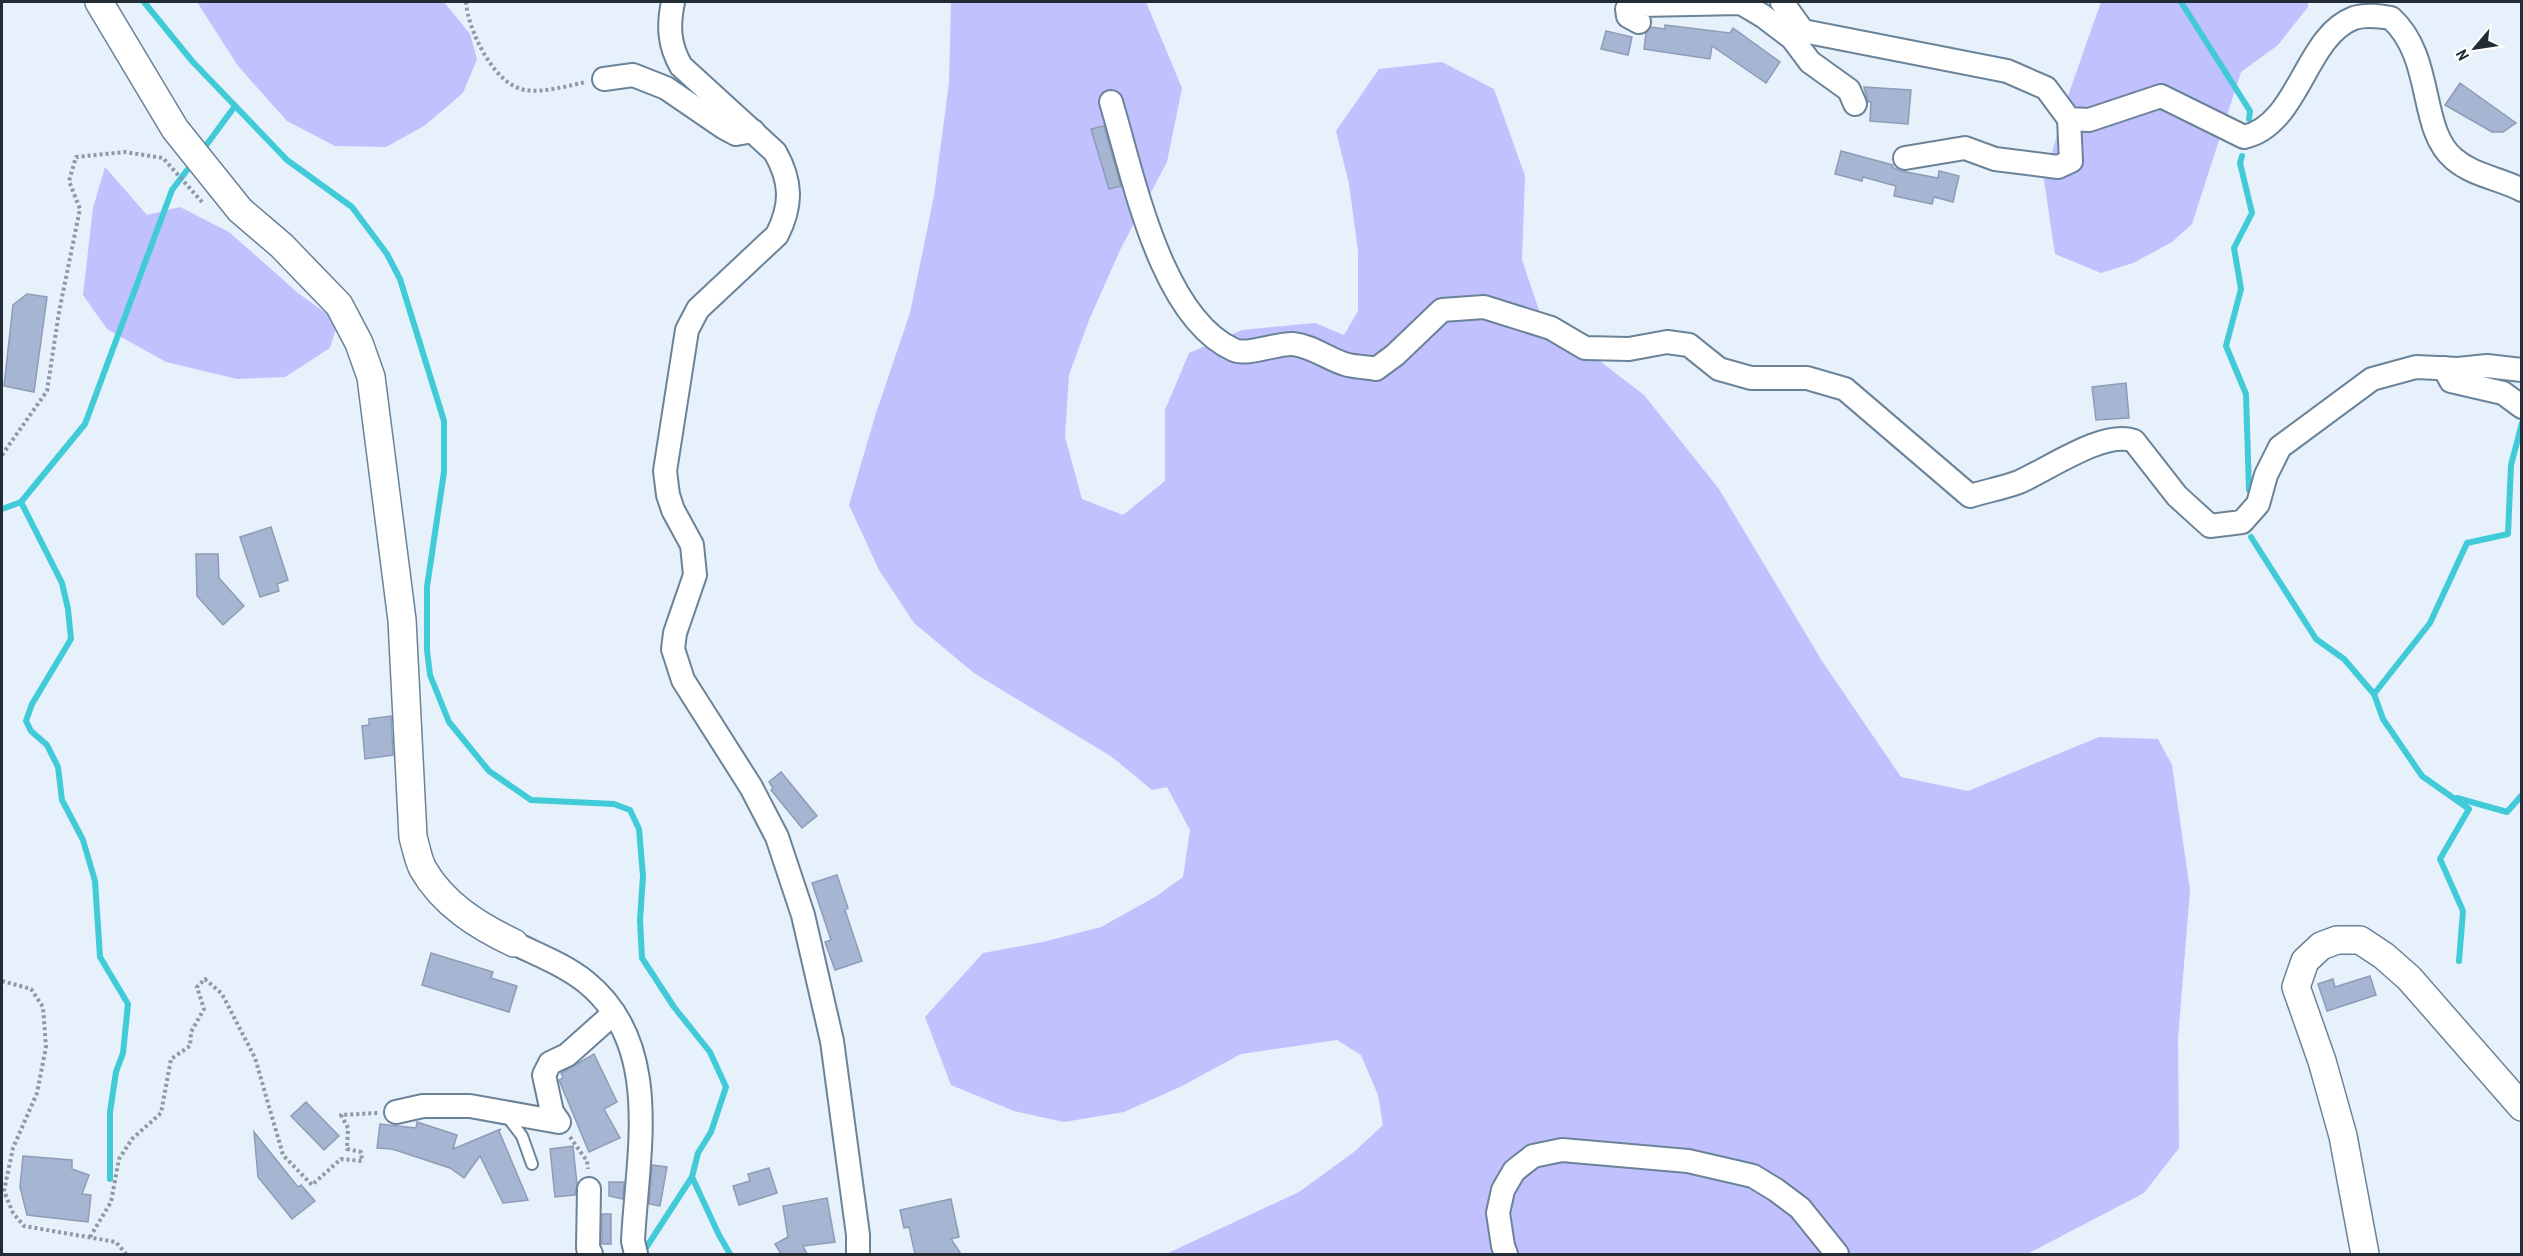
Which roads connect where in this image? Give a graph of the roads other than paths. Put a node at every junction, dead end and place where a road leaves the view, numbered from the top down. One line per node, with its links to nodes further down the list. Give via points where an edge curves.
1 (99, 2): 16 (street, via 175,129 240,210 282,246 339,305 359,343 371,377 402,620 413,837 422,867 440,894 482,928)
2 (673, 2): 10 (street, via 669,29 672,50 681,66)
3 (1783, 2): 5 (street)
4 (1639, 22): 5 (street, via 1628,16 1627,9 1641,5 1741,3)
5 (1797, 34): 8 (street, via 1810,62 1849,90); 9 (street, via 2007,71 2046,88)
6 (604, 79): 10 (street, via 633,75 666,88 723,128 736,134)
7 (1111, 102): 13 (street, via 1163,269 1212,338 1237,352 1291,344 1347,365 1376,369 1442,310 1484,307 1551,328 1585,348 1629,350 1667,342 1689,345 1719,369 1751,378 1807,378 1845,389 1970,496 2017,482 2098,443 2126,437 2134,441 2177,496 2210,526 2242,522 2258,504 2266,474 2280,447 2372,379 2416,367)
8 (1855, 104)
9 (2069, 119): 11 (street, via 2071,161 2058,167 1995,159 1965,148); 12 (street, via 2089,120 2161,96 2244,137 2255,135 2280,113 2335,31 2354,18 2391,18 2411,40 2442,145 2454,159 2478,174)
10 (753, 131): 25 (street, via 775,152 785,169 789,187 787,207 777,236 698,309 687,330 665,471 673,510 692,545 695,575 673,649 683,680 777,837 803,915 832,1041)
11 (1905, 158)
12 (2522, 190)
13 (2444, 368): 14 (street, via 2487,366); 15 (street, via 2451,381 2502,393)
14 (2522, 370)
15 (2520, 406)
16 (514, 943): 17 (street, via 587,983)
17 (614, 1013): 20 (street, via 567,1055 550,1064 544,1075 552,1112 559,1122); 23 (street, via 626,1034 640,1084 642,1125)
18 (2522, 1107): 28 (street, via 2409,978 2384,956 2360,940 2337,940 2321,946 2305,961 2296,987 2343,1136)
19 (396, 1112): 20 (street, via 423,1106 470,1106)
20 (504, 1113): 21 (lane, via 522,1136)
21 (532, 1164)
22 (589, 1189): 24 (street)
23 (634, 1247)
24 (591, 1254)
25 (858, 1254)
26 (1506, 1254): 27 (street, via 1498,1213 1503,1190 1514,1172 1533,1156 1562,1150 1688,1161 1753,1176 1800,1208)
27 (1837, 1254)
28 (2365, 1254)

